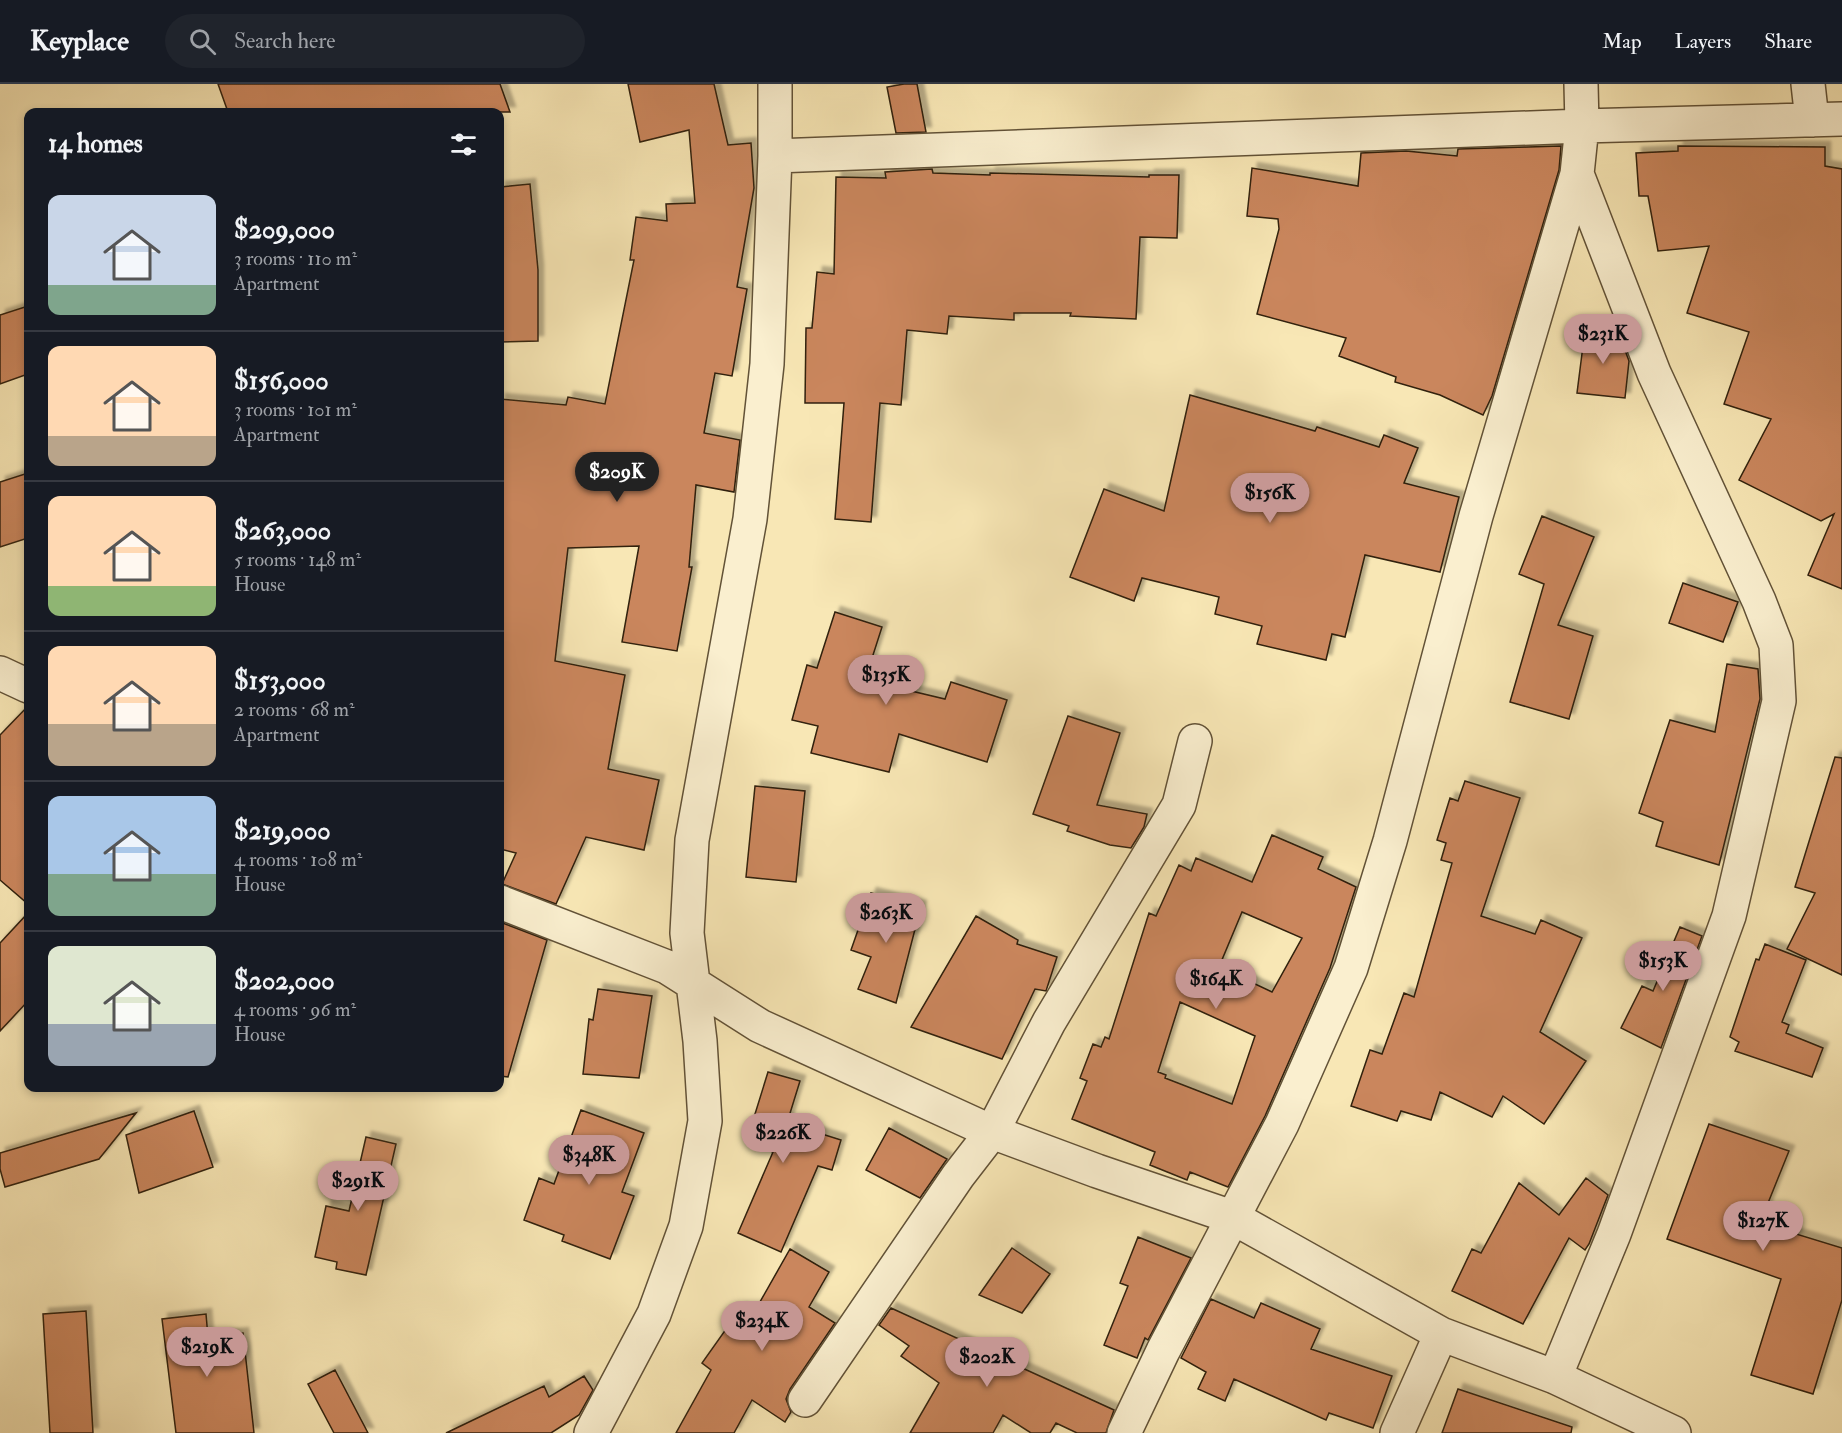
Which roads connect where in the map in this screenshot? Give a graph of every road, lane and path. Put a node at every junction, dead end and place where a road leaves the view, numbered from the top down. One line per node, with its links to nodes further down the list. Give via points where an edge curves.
1 (775, 84): 6 (street)
2 (1581, 84): 5 (street)
3 (1808, 84): 4 (street)
4 (1827, 120): 5 (street)
5 (1582, 126): 6 (street); 7 (street)
6 (775, 156): 12 (street, via 767,364 750,519 692,840 687,933)
7 (1577, 174): 14 (street, via 1476,516 1390,841 1352,968 1282,1124); 16 (street, via 1654,373 1776,645 1779,701 1729,916 1618,1223)
8 (0, 673): 9 (street)
9 (24, 684)
10 (1195, 741): 13 (street, via 1179,805 1049,1022)
11 (504, 904): 12 (street, via 667,967)
12 (692, 983): 13 (street, via 760,1026); 18 (street, via 705,1121 686,1226 654,1314)
13 (992, 1131): 14 (street); 17 (street)
14 (1232, 1217): 15 (street); 19 (street)
15 (1441, 1334): 16 (street); 20 (street)
16 (1555, 1377): 21 (street)
17 (805, 1400)
18 (591, 1433)
19 (1124, 1433)
20 (1398, 1433)
21 (1674, 1433)

